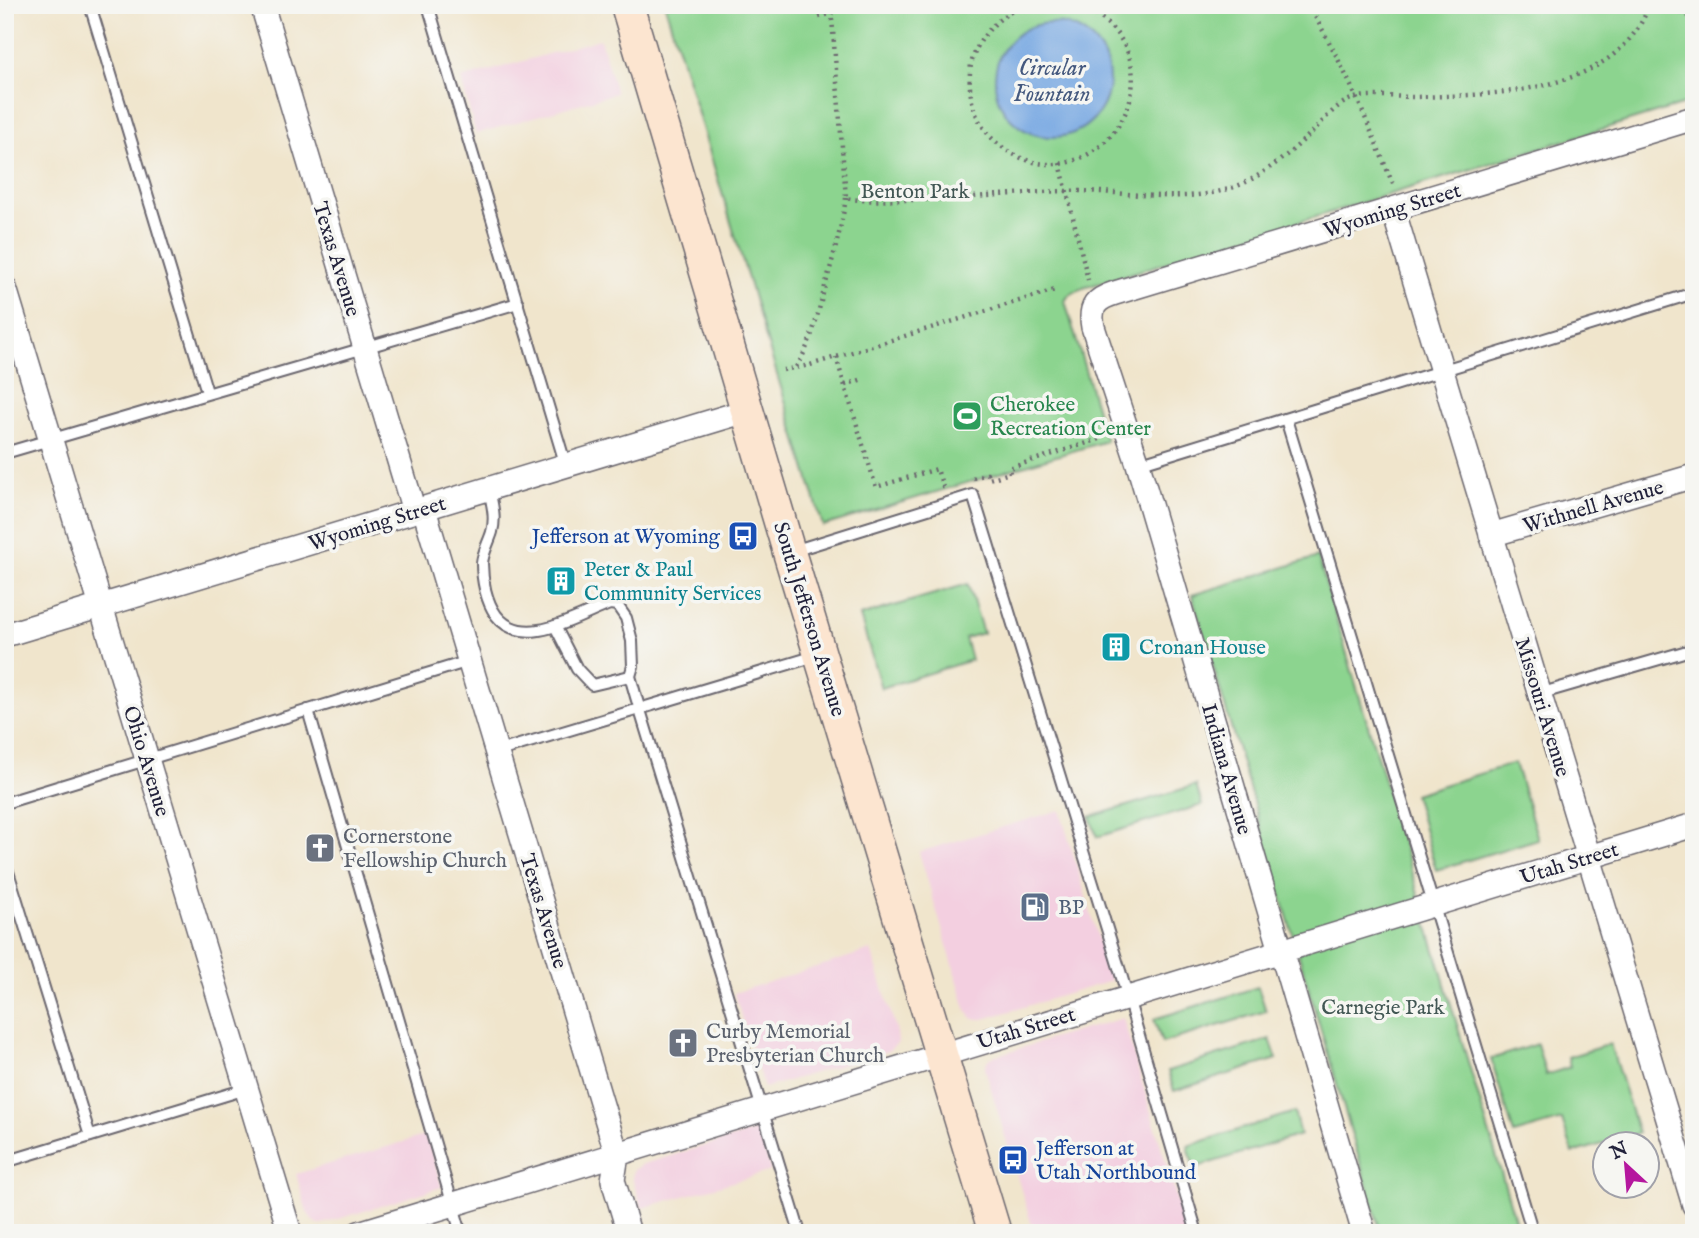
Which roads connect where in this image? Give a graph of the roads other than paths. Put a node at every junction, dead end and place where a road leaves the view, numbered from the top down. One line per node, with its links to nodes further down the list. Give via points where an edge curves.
1 (90, 5): 13 (lane)
2 (262, 5): 11 (street, Texas Avenue)
3 (428, 5): 9 (lane)
4 (627, 5): 14 (main road, South Jefferson Avenue)
5 (1694, 118): 6 (street, Wyoming Street)
6 (1394, 198): 10 (street, Wyoming Street, via 1105,296); 12 (street, Missouri Avenue)
7 (5, 288): 16 (street, Ohio Avenue)
8 (1694, 293): 12 (lane)
9 (517, 303): 11 (lane); 19 (lane)
10 (1093, 306): 18 (street, Indiana Avenue, via 1093,327)
11 (364, 349): 13 (lane); 22 (street, Texas Avenue)
12 (1442, 372): 15 (lane); 23 (street, Missouri Avenue)
13 (207, 392): 16 (lane)
14 (749, 410): 19 (street, Wyoming Street); 24 (main road, South Jefferson Avenue)
15 (1286, 419): 18 (lane); 41 (lane)
16 (49, 440): 17 (lane); 25 (street, Ohio Avenue)
17 (5, 453)
18 (1139, 464): 42 (street, Indiana Avenue)
19 (566, 466): 21 (street, Wyoming Street)
20 (1694, 476): 23 (street, Withnell Avenue)
21 (489, 489): 22 (street, Wyoming Street); 26 (lane, via 495,518 482,562 490,606 501,621 519,632)
22 (419, 510): 25 (street, Wyoming Street); 30 (street, Texas Avenue)
23 (1491, 535): 32 (street, Missouri Avenue)
24 (789, 552): 29 (main road, South Jefferson Avenue); 43 (lane, via 973,495)
25 (100, 607): 27 (street, Wyoming Street); 36 (street, Ohio Avenue)
26 (555, 626): 31 (lane, via 577,669 592,685); 31 (lane, via 617,604 632,641)
27 (5, 635)
28 (1694, 649): 32 (lane)
29 (821, 654): 33 (lane); 44 (main road, South Jefferson Avenue)
30 (469, 661): 34 (lane); 35 (street, Texas Avenue)
31 (630, 676): 33 (lane)
32 (1539, 694): 39 (street, Missouri Avenue)
33 (639, 709): 35 (lane); 46 (lane)
34 (308, 710): 36 (lane); 50 (lane)
35 (496, 752): 48 (street, Texas Avenue)
36 (146, 760): 37 (lane); 45 (street, Ohio Avenue)
37 (5, 803)
38 (1694, 825): 39 (street, Utah Street)
39 (1588, 856): 41 (street, Utah Street); 51 (street, Missouri Avenue)
40 (5, 862): 47 (lane)
41 (1433, 904): 42 (street, Utah Street); 60 (lane)
42 (1280, 950): 43 (street, Utah Street); 59 (street, Indiana Avenue)
43 (1127, 997): 44 (street, Utah Street); 58 (lane)
44 (942, 1053): 46 (street, Utah Street); 57 (main road, South Jefferson Avenue)
45 (246, 1089): 47 (lane); 52 (street, Ohio Avenue)
46 (763, 1110): 48 (street, Utah Street); 56 (lane)
47 (90, 1136): 49 (lane)
48 (617, 1155): 50 (street, Utah Street); 55 (street, Texas Avenue, via 613,1180)
49 (5, 1162)
50 (453, 1204): 53 (street, Utah Street); 54 (lane)
51 (1694, 1205)
52 (290, 1233)
53 (359, 1233)
54 (461, 1233)
55 (629, 1233)
56 (800, 1233)
57 (995, 1233)
58 (1197, 1233)
59 (1364, 1233)
60 (1533, 1233)

